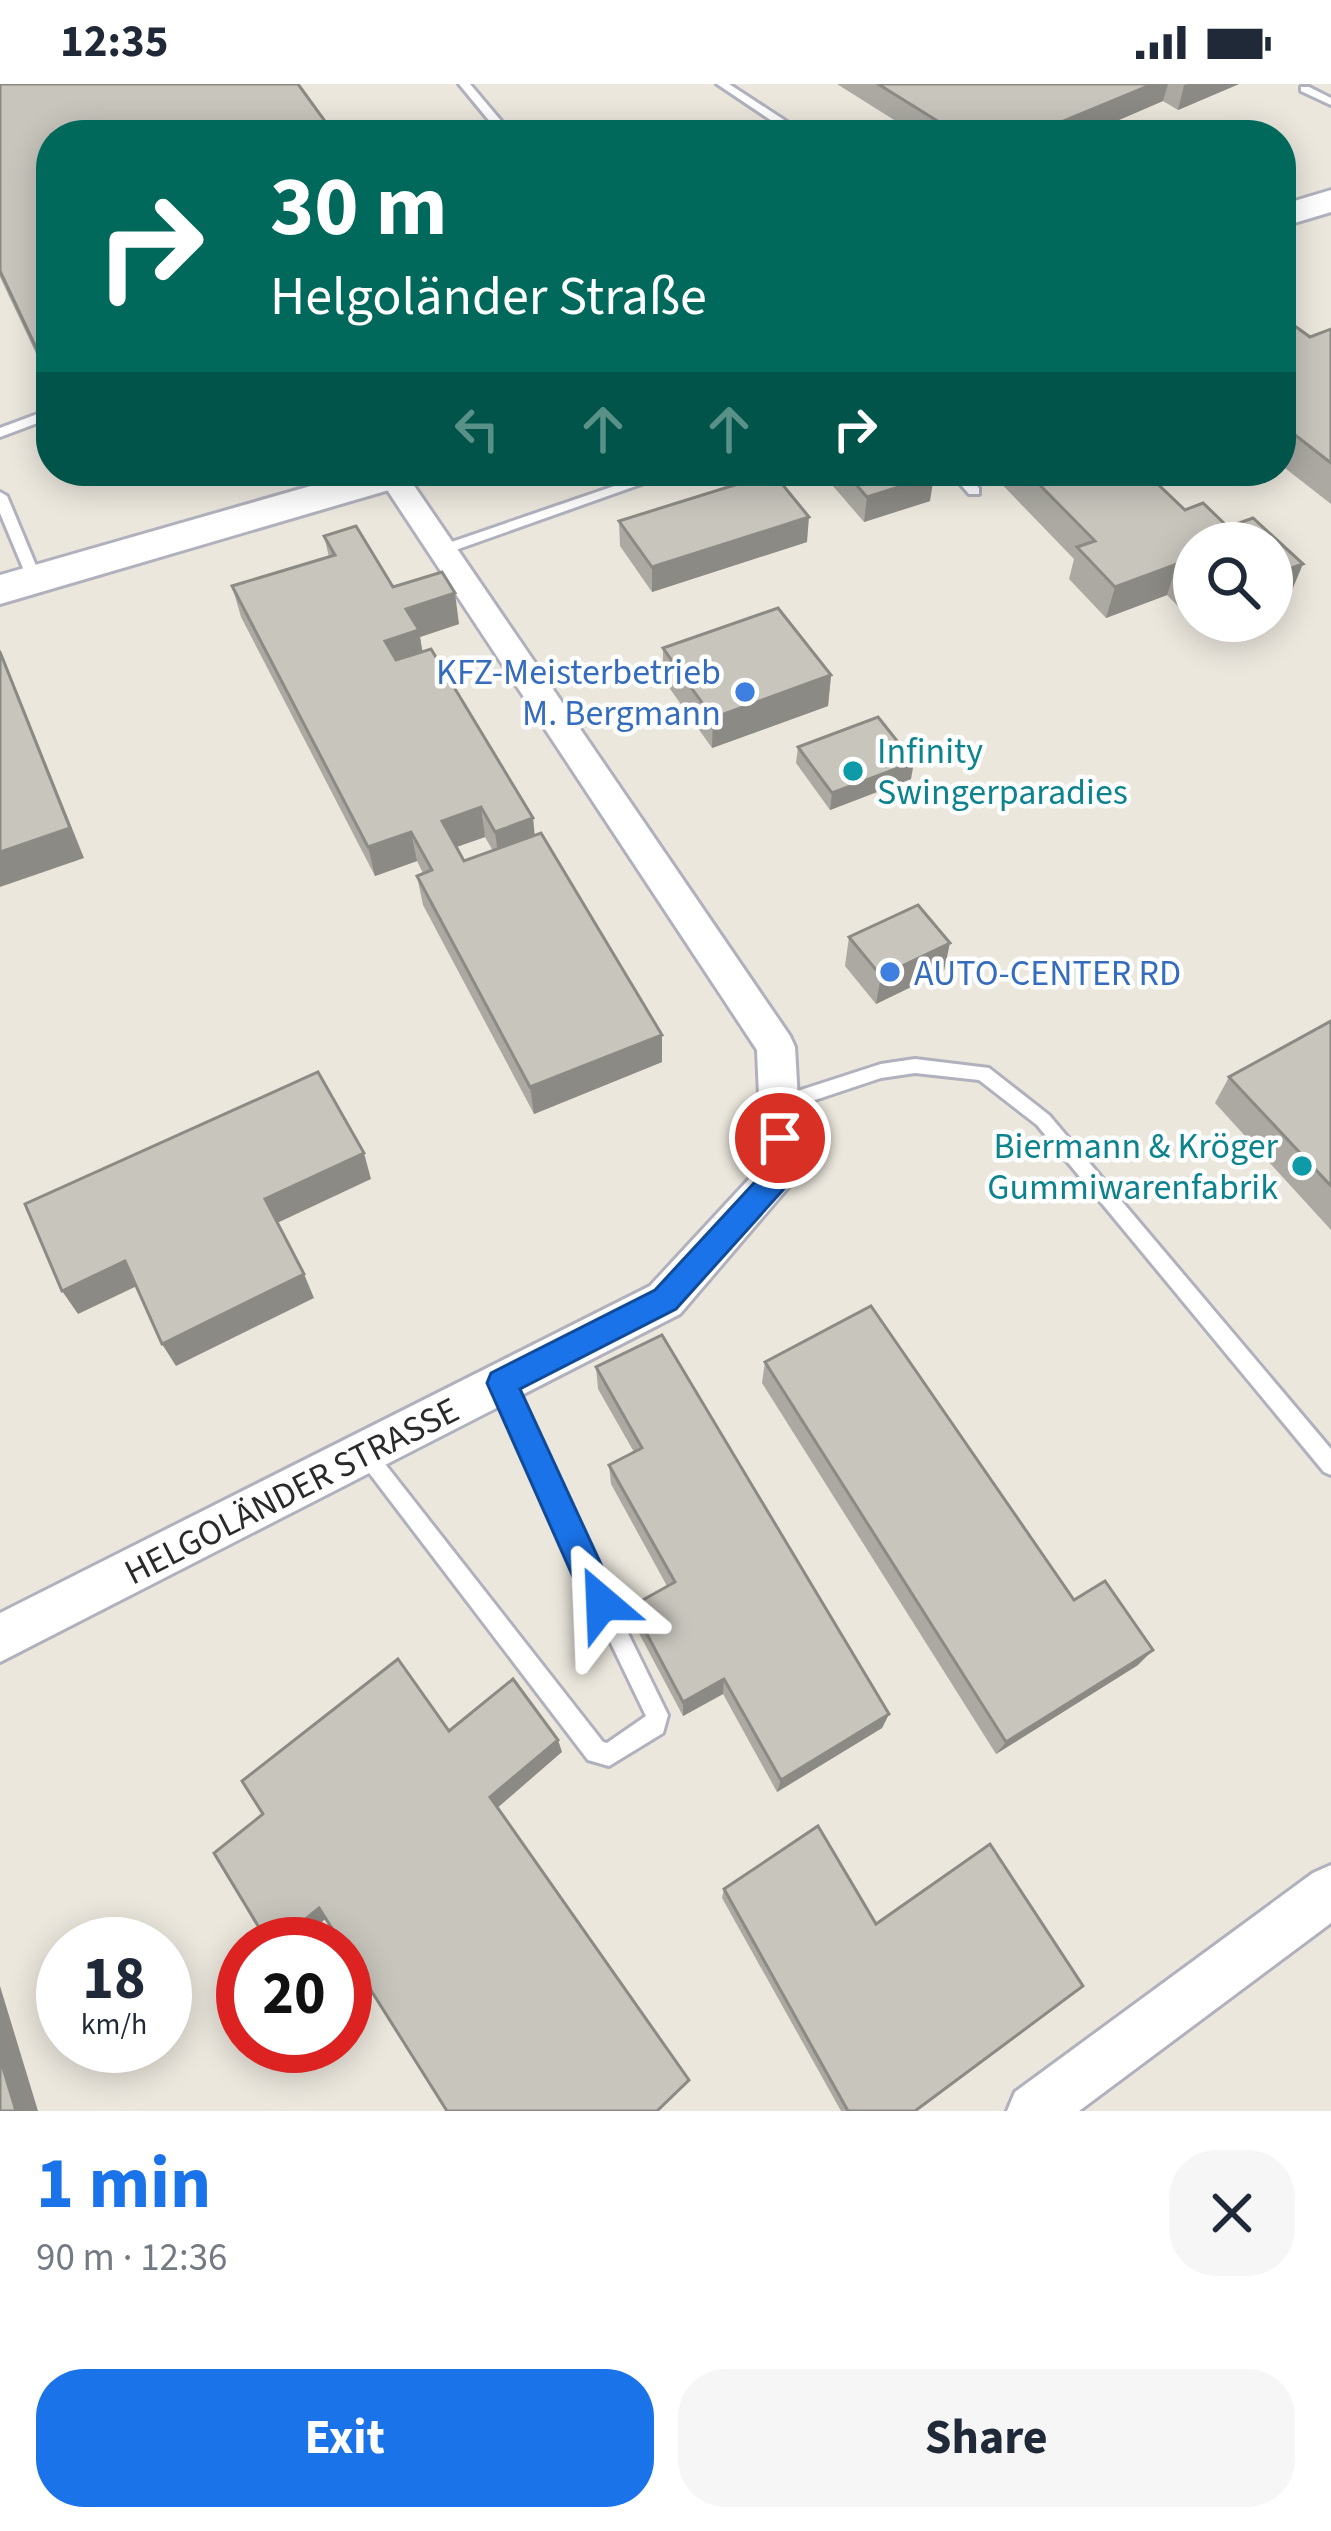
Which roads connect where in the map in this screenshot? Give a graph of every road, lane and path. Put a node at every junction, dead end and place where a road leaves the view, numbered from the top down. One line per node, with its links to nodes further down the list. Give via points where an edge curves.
1 (464, 84): 5 (lane)
2 (722, 84): 6 (lane)
3 (1305, 89): 4 (lane)
4 (1331, 103)
5 (494, 120)
6 (778, 120)
7 (1331, 200): 8 (street)
8 (1296, 212)
9 (36, 419): 10 (lane)
10 (0, 433)
11 (356, 486): 18 (street)
12 (408, 486): 17 (street, HELGOLÄNDER STRASSE)
13 (628, 486): 17 (lane)
14 (970, 486): 15 (lane)
15 (974, 491)
16 (0, 496): 18 (lane)
17 (442, 550): 19 (street, HELGOLÄNDER STRASSE, via 776,1047)
18 (17, 585)
19 (778, 1104): 20 (street, HELGOLÄNDER STRASSE, via 782,1172 665,1300); 22 (lane, via 881,1070 983,1072 1043,1120)
20 (502, 1383): 21 (street, HELGOLÄNDER STRASSE); 21 (lane, via 657,1715 655,1725 609,1755 596,1752 568,1718)
21 (364, 1453): 23 (street, HELGOLÄNDER STRASSE)
22 (1331, 1465)
23 (0, 1638)
24 (1331, 1891): 25 (street)
25 (1034, 2111)

